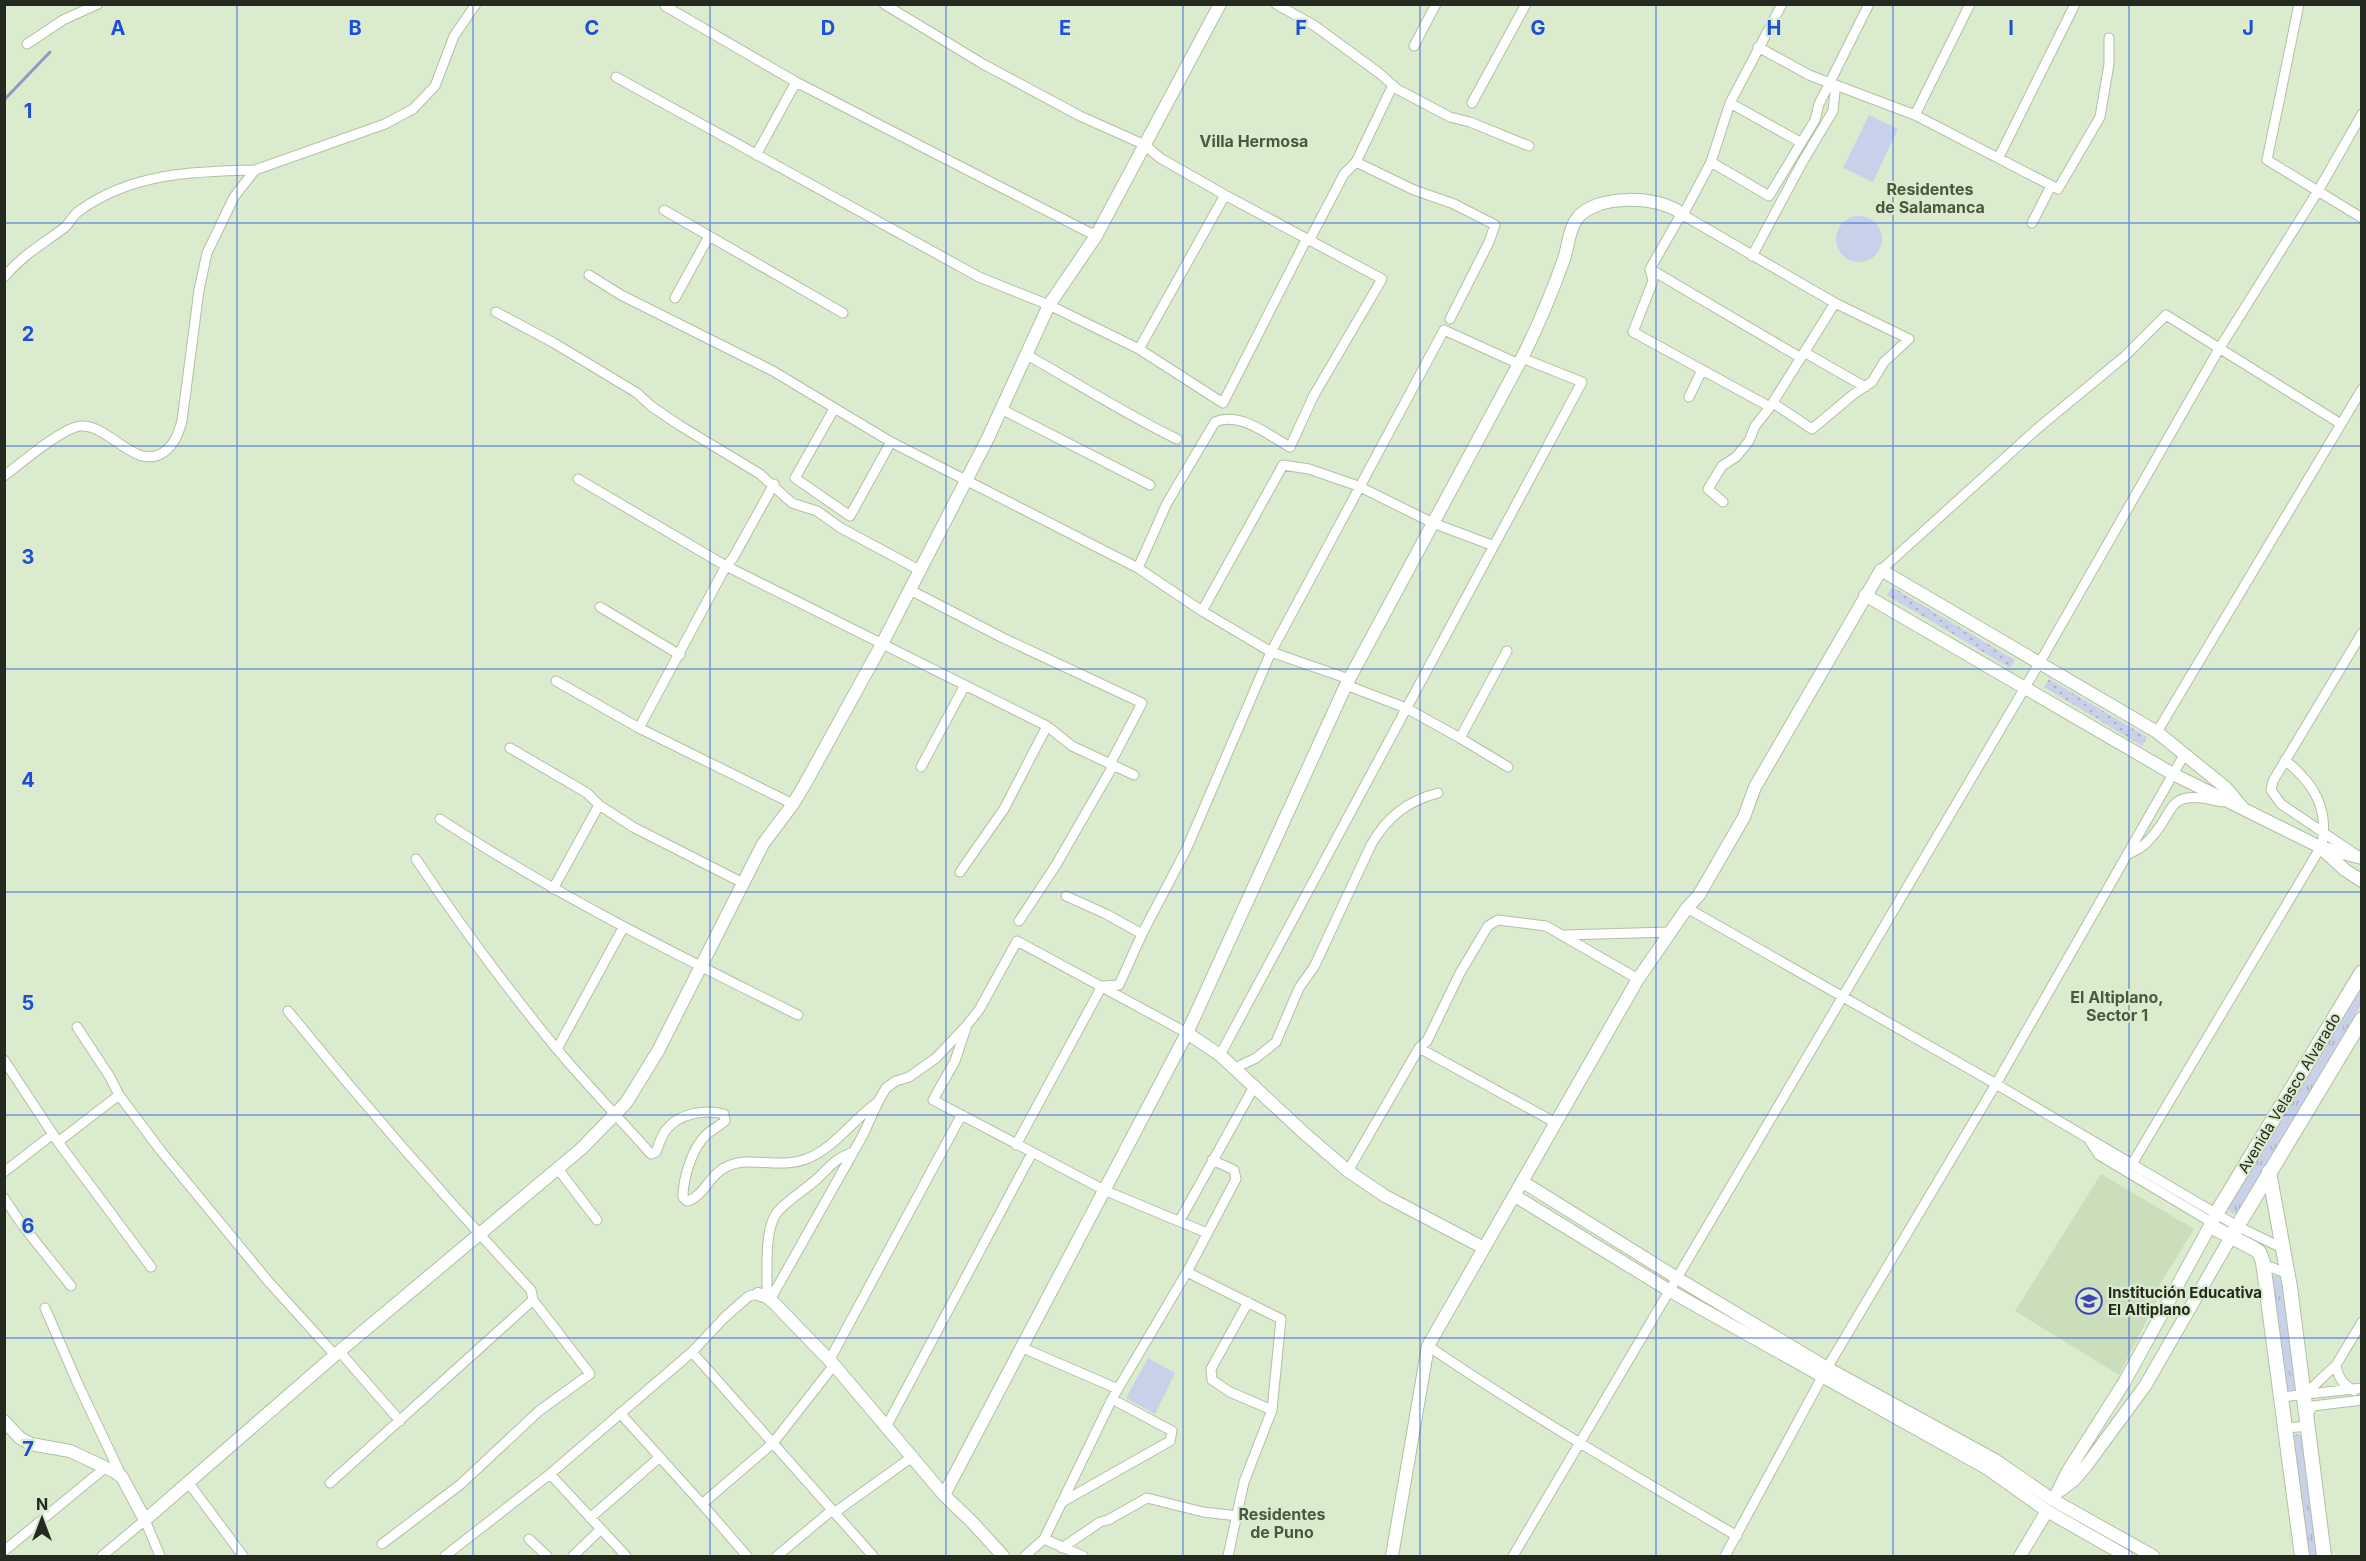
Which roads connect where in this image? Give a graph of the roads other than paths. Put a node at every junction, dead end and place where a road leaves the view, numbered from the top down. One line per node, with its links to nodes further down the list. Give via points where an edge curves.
1 (98, 4): 16 (street, via 63,20)
2 (476, 4): 34 (street, via 454,36 435,86 413,109 385,124)
3 (665, 4): 20 (street)
4 (884, 4): 14 (street)
5 (1220, 4): 28 (street)
6 (1275, 4): 22 (street, via 1315,26)
7 (1436, 4): 17 (street)
8 (1526, 4): 23 (street)
9 (1782, 4): 18 (street)
10 (1869, 4): 21 (street)
11 (1971, 4): 26 (street)
12 (2074, 4): 31 (street)
13 (2300, 4): 36 (street, via 2267,160)
14 (901, 9): 28 (street, via 982,64)
15 (2109, 38): 35 (street, via 2100,117 2058,189)
16 (27, 44)
17 (1414, 46)
18 (1758, 47): 21 (street); 24 (street)
19 (616, 77): 30 (street)
20 (796, 82): 30 (street); 43 (street)
21 (1830, 82): 26 (street); 27 (street, via 1815,120); 45 (street, via 1835,91 1833,111)
22 (1393, 86): 29 (street, via 1450,117); 32 (street)
23 (1472, 103)
24 (1730, 103): 27 (street); 33 (street)
25 (2361, 114): 36 (street)
26 (1915, 115): 31 (street)
27 (1800, 142): 33 (street, via 1769,196)
28 (1145, 145): 37 (street, via 1160,158); 43 (street)
29 (1528, 146)
30 (756, 155): 51 (street, via 979,277)
31 (1999, 157): 35 (street)
32 (1356, 162): 44 (street, via 1344,174); 54 (street, via 1495,225)
33 (1712, 162): 39 (street)
34 (255, 170): 48 (street, via 159,176 123,189 76,212 67,226 21,258); 70 (street, via 234,197 207,253 182,421 171,447 151,458 140,456 102,433 81,426 65,432)
35 (2051, 186): 41 (street)
36 (2318, 191): 40 (street); 56 (street)
37 (1225, 195): 44 (street); 55 (street)
38 (664, 210): 42 (street)
39 (1683, 215): 45 (street); 46 (street); 59 (street, via 1654,200 1635,199 1599,206 1576,220 1541,319)
40 (2361, 218)
41 (2032, 223)
42 (710, 236): 49 (street); 53 (street)
43 (1096, 236): 51 (street)
44 (1307, 241): 55 (street, via 1224,403); 80 (street, via 1382,279 1314,395 1290,447 1232,418 1215,422 1167,503)
45 (1752, 256): 50 (street)
46 (1650, 269): 58 (street); 60 (street, via 1653,280 1633,332)
47 (589, 275): 65 (street, via 621,295 773,370)
48 (4, 277)
49 (675, 298)
50 (1835, 303): 58 (street); 61 (street, via 1909,339)
51 (1048, 305): 55 (street); 57 (street)
52 (496, 312): 73 (street, via 637,393 679,425)
53 (843, 313)
54 (1450, 319)
55 (1139, 349)
56 (2219, 349): 67 (street); 81 (street, via 2166,315 2124,357 2038,428); 92 (street)
57 (1027, 355): 66 (street); 68 (street)
58 (1803, 355): 61 (street); 64 (street)
59 (1521, 361): 75 (street, via 1444,330); 77 (street); 78 (street, via 1582,382)
60 (1702, 370): 63 (street); 64 (street)
61 (1865, 387): 64 (street, via 1812,429)
62 (2361, 389): 67 (street)
63 (1689, 397)
64 (1771, 405): 76 (street, via 1749,441 1722,466 1708,489)
65 (834, 409): 69 (street); 69 (street, via 795,478 850,516)
66 (1003, 410): 72 (street); 74 (street)
67 (2342, 424): 100 (street)
68 (1177, 439)
69 (891, 442): 72 (street)
70 (4, 476)
71 (578, 479): 79 (street)
72 (967, 480): 80 (street); 82 (street)
73 (774, 484): 79 (street); 82 (street, via 792,502 817,511)
74 (1150, 485)
75 (1358, 486): 77 (street); 86 (street, via 1309,469 1283,465); 89 (street)
76 (1723, 502)
77 (1433, 523): 78 (street); 94 (street)
78 (1494, 546): 97 (street)
79 (726, 566): 88 (street); 91 (street)
80 (1138, 568): 86 (street)
81 (1881, 570): 84 (street); 92 (street)
82 (921, 571): 83 (street)
83 (910, 590): 88 (street); 105 (street, via 1142,703)
84 (1865, 595): 96 (street); 125 (street, via 1755,787 1738,827 1699,895)
85 (600, 607): 91 (street)
86 (1202, 611): 89 (street)
87 (2361, 633): 104 (street)
88 (882, 644): 95 (street); 111 (street)
89 (1271, 651): 94 (street); 129 (street, via 1186,850)
90 (1507, 651): 101 (street)
91 (680, 655): 99 (street)
92 (2040, 662): 96 (street); 100 (street)
93 (556, 681): 99 (street)
94 (1347, 682): 97 (street); 141 (street)
95 (964, 685): 98 (street); 106 (street)
96 (2025, 687): 108 (street); 135 (street)
97 (1406, 708): 101 (street); 144 (street)
98 (1047, 726): 105 (street, via 1072,746); 120 (street, via 1004,809)
99 (639, 728): 111 (street)
100 (2157, 732): 103 (street)
101 (1460, 738): 107 (street)
102 (510, 748): 112 (street, via 587,793)
103 (2184, 755): 108 (street); 113 (street, via 2226,788)
104 (2285, 760): 115 (street, via 2312,784); 115 (street, via 2273,781 2274,797)
105 (1111, 765): 109 (street); 126 (street, via 1056,865)
106 (921, 767)
107 (1508, 767)
108 (2174, 774): 113 (street); 117 (street)
109 (1134, 775)
110 (1438, 793): 146 (street, via 1411,801 1382,827 1314,967 1299,988 1276,1042 1257,1058)
111 (793, 804): 122 (street, via 763,844)
112 (599, 805): 122 (street, via 633,827); 123 (street)
113 (2242, 807): 116 (street); 117 (street, via 2186,797 2173,804 2145,844)
114 (440, 819): 123 (street)
115 (2324, 833): 116 (street); 118 (street)
116 (2320, 848): 118 (street); 121 (street); 160 (street)
117 (2127, 855): 147 (street)
118 (2360, 857)
119 (416, 860): 143 (street, via 461,927)
120 (960, 872)
121 (2361, 881)
122 (743, 883): 131 (street)
123 (553, 889): 127 (street)
124 (1066, 896): 129 (street)
125 (1686, 908): 128 (street); 135 (street)
126 (1019, 921)
127 (623, 928): 131 (street); 143 (street)
128 (1670, 932): 130 (street); 133 (street)
129 (1142, 934): 134 (street, via 1119,985)
130 (1561, 935): 133 (street); 142 (street, via 1546,926 1520,921 1498,920 1488,926 1427,1041)
131 (700, 967): 137 (street); 151 (street, via 644,1076)
132 (2361, 972): 171 (main road, Avenida Velasco Alvarado)
133 (1638, 980): 153 (street)
134 (1102, 986): 139 (street, via 1017,941); 141 (street); 156 (street)
135 (1843, 997): 147 (street); 181 (street)
136 (288, 1011): 174 (street)
137 (798, 1015)
138 (2361, 1019): 164 (main road, Avenida Velasco Alvarado)
139 (967, 1025): 150 (street, via 936,1058 886,1088); 152 (street, via 955,1061 933,1100)
140 (77, 1027): 149 (street)
141 (1187, 1033): 144 (street); 166 (street)
142 (1419, 1048): 153 (street); 162 (street)
143 (557, 1049): 151 (street)
144 (1220, 1055): 146 (street)
145 (4, 1060): 154 (street)
146 (1235, 1068): 148 (street)
147 (1996, 1084): 155 (street); 195 (street)
148 (1255, 1085): 159 (street); 162 (street)
149 (119, 1095): 154 (street); 192 (street, via 268,1281)
150 (878, 1101): 151 (street, via 846,1131 806,1159 782,1165 726,1166 695,1199 687,1201 683,1188 695,1153 705,1136 725,1121 724,1114 698,1112 679,1119 665,1131 656,1152 651,1154); 157 (street)
151 (615, 1113): 161 (street)
152 (961, 1116): 156 (street); 193 (street)
153 (1556, 1123): 165 (street)
154 (55, 1138): 163 (street); 177 (street)
155 (2088, 1139): 160 (street); 171 (street, via 2099,1155)
156 (1016, 1145): 158 (street)
157 (853, 1152): 184 (street); 184 (street, via 837,1158 772,1220 767,1241)
158 (1032, 1153): 166 (street); 207 (street)
159 (1212, 1160): 170 (street); 173 (street, via 1234,1170 1236,1179)
160 (2132, 1164): 171 (street)
161 (558, 1169): 169 (street); 174 (street)
162 (1348, 1171): 175 (street, via 1385,1196)
163 (4, 1172)
164 (2269, 1172): 172 (main road, Avenida Velasco Alvarado); 176 (main road)
165 (1523, 1182): 167 (street); 181 (street)
166 (1106, 1191): 170 (street); 190 (street)
167 (1515, 1196): 175 (street); 183 (street)
168 (4, 1198): 182 (street)
169 (597, 1220)
170 (1180, 1221): 173 (street)
171 (2214, 1222): 172 (main road); 220 (street)
172 (2234, 1232): 176 (street); 178 (main road, via 2259,1252); 220 (street, via 2145,1386 2086,1466)
173 (1207, 1233): 179 (street)
174 (479, 1235): 185 (street, via 531,1290); 192 (street)
175 (1484, 1248): 189 (street)
176 (2284, 1249): 180 (main road)
177 (151, 1267)
178 (2264, 1268): 180 (street); 199 (main road)
179 (1187, 1272): 186 (street); 196 (street)
180 (2288, 1274): 198 (main road)
181 (1677, 1278): 183 (street); 195 (street)
182 (71, 1286)
183 (1670, 1291): 195 (street); 210 (street)
184 (765, 1297): 191 (street, via 749,1296); 193 (street)
185 (533, 1300): 206 (street); 230 (street, via 590,1374 539,1411 461,1484)
186 (1248, 1302): 202 (street, via 1281,1319); 202 (street, via 1211,1369 1212,1380)
187 (45, 1308): 215 (street)
188 (2361, 1322): 194 (street)
189 (1428, 1346): 210 (street); 247 (street)
190 (1023, 1348): 196 (street); 218 (street)
191 (692, 1352): 203 (street); 209 (street)
192 (338, 1354): 206 (street); 216 (street)
193 (831, 1363): 207 (street); 209 (street)
194 (2336, 1365): 197 (street, via 2341,1381); 198 (street)
195 (1825, 1373): 220 (street, via 1988,1469); 227 (street)
196 (1118, 1389): 201 (street)
197 (2357, 1389): 198 (street); 200 (street)
198 (2304, 1395): 199 (street); 204 (main road)
199 (2282, 1397): 208 (main road)
200 (2361, 1397): 204 (street, via 2313,1406)
201 (1112, 1399): 219 (street); 219 (street, via 1172,1431 1170,1441)
202 (1272, 1410): 223 (street, via 1244,1482)
203 (620, 1413): 211 (street); 214 (street)
204 (2308, 1420): 208 (street); 254 (main road)
205 (4, 1421): 213 (street, via 31,1444 70,1451)
206 (400, 1421): 217 (street)
207 (886, 1427): 212 (street)
208 (2286, 1428): 253 (main road)
209 (773, 1443): 221 (street); 222 (street)
210 (1578, 1443): 227 (street); 248 (street)
211 (660, 1457): 221 (street); 224 (street)
212 (912, 1458): 218 (street); 222 (street)
213 (106, 1467): 215 (street); 232 (street)
214 (550, 1474): 224 (street); 236 (street)
215 (122, 1477): 225 (street)
216 (188, 1482): 225 (street); 235 (street)
217 (330, 1483)
218 (944, 1495): 243 (street)
219 (1064, 1501): 229 (street)
220 (2053, 1501): 250 (street); 251 (street); 252 (street)
221 (702, 1504): 240 (street)
222 (833, 1512): 241 (street); 242 (street)
223 (1238, 1516): 231 (street, via 1147,1498 1100,1522); 246 (street)
224 (590, 1518): 226 (street)
225 (145, 1520): 233 (street); 234 (street)
226 (601, 1529): 238 (street); 239 (street)
227 (1737, 1536): 249 (street)
228 (529, 1539): 237 (street)
229 (1044, 1539): 231 (street); 244 (street)
230 (382, 1544)
231 (1062, 1548): 245 (street)
232 (4, 1551)
233 (102, 1557)
234 (160, 1557)
235 (243, 1557)
236 (445, 1557)
237 (547, 1557)
238 (573, 1557)
239 (626, 1557)
240 (747, 1557)
241 (777, 1557)
242 (873, 1557)
243 (1003, 1557)
244 (1025, 1557)
245 (1083, 1557)
246 (1228, 1557)
247 (1392, 1557)
248 (1513, 1557)
249 (1725, 1557)
250 (2020, 1557)
251 (2126, 1557)
252 (2153, 1557)
253 (2302, 1557)
254 (2324, 1557)

